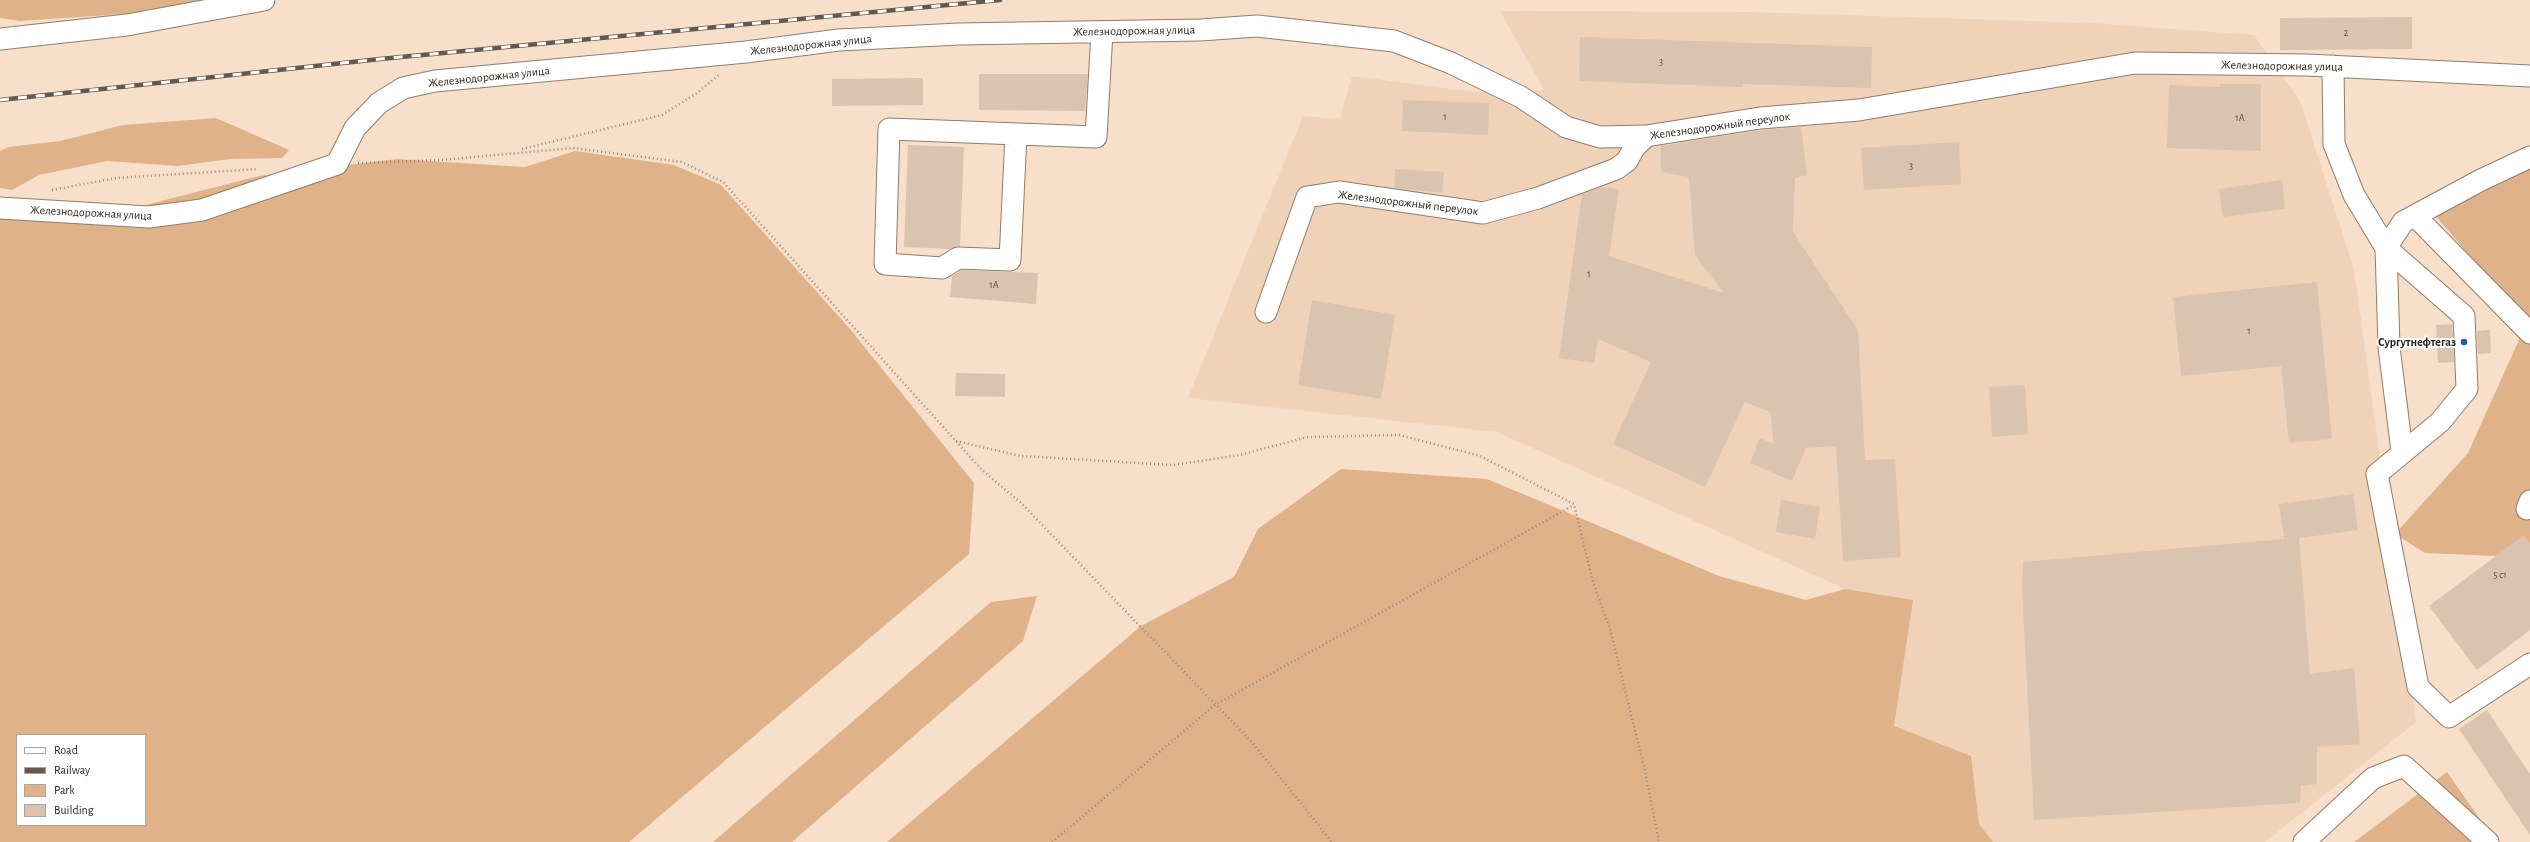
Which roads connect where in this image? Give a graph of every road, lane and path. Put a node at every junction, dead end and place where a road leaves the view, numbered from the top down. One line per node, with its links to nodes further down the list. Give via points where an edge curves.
1 (264, 0): 3 (street, via 127,25)
2 (1102, 32): 4 (street, Железнодорожная улица, via 959,34 839,40); 8 (street, via 1096,137); 9 (street, Железнодорожная улица, via 1257,26 1394,41 1451,63 1521,97 1566,127 1600,137)
3 (0, 39)
4 (746, 52): 10 (path, via 697,93 662,115); 12 (street, Железнодорожная улица, via 435,81 403,88 379,103 355,128)
5 (2333, 66): 6 (street, Железнодорожная улица); 7 (street, Железнодорожная улица, via 2135,63); 17 (street, via 2334,144 2354,195)
6 (2530, 76)
7 (2036, 81): 9 (street, Железнодорожный переулок, via 1859,110 1760,118)
8 (1016, 135): 8 (street, via 889,129 885,264 942,268 958,258 1010,260)
9 (1646, 136): 18 (street, Железнодорожный переулок, via 1634,148 1627,161 1616,169 1538,198 1483,213 1339,192 1307,197)
10 (490, 156): 12 (path); 20 (path, via 574,148 682,162 724,182)
11 (2530, 157): 16 (street)
12 (337, 164): 15 (street, Железнодорожная улица, via 202,210 149,217)
13 (260, 169): 14 (path, via 116,178)
14 (51, 191)
15 (0, 208)
16 (2415, 216): 17 (street, via 2404,222); 19 (street)
17 (2386, 248): 21 (street, via 2389,347); 21 (street, via 2464,316 2467,389 2440,422)
18 (1266, 312)
19 (2530, 333)
20 (955, 441): 22 (path, via 1021,456 1173,465 1240,455 1308,437 1399,435 1480,456); 24 (path, via 981,469 1021,503)
21 (2402, 451): 23 (street, via 2376,474 2418,687 2449,717)
22 (1574, 504): 24 (path); 27 (path, via 1593,582 1610,629)
23 (2530, 664)
24 (1215, 705): 25 (path); 26 (path, via 1250,740)
25 (1052, 842)
26 (1332, 842)
27 (1659, 842)
28 (2304, 842): 29 (street, via 2373,778 2404,766)
29 (2488, 842)

